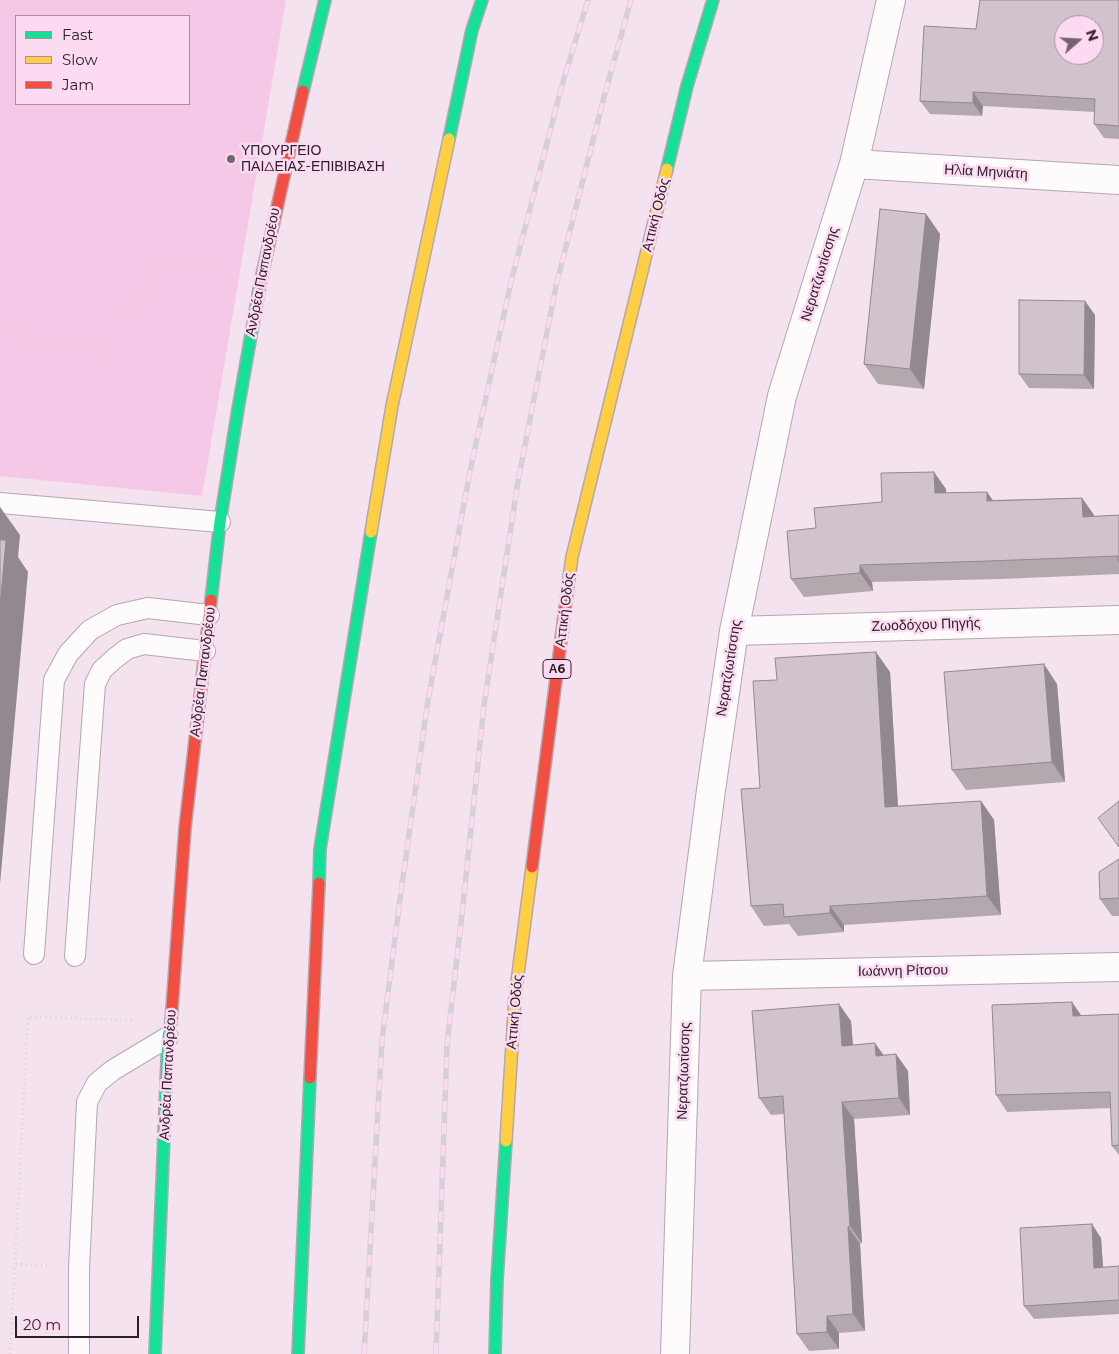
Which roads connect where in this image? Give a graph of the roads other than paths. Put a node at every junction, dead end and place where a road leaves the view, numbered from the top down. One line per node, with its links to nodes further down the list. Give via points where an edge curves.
1 (325, 0): 8 (main road, Ανδρέα Παπανδρέου, via 262,275)
2 (482, 0): 20 (main road, via 472,30 392,406 320,849)
3 (713, 0): 21 (main road, Αττική Οδός / Α6, via 687,86 572,557 514,997)
4 (890, 0): 5 (street, Νερατζιωτίσσης)
5 (854, 164): 6 (street, Ηλία Μηνιάτη); 11 (street, Νερατζιωτίσσης, via 782,396)
6 (1119, 180)
7 (0, 503): 8 (lane)
8 (220, 522): 9 (main road, Ανδρέα Παπανδρέου)
9 (210, 615): 12 (main road, Ανδρέα Παπανδρέου); 13 (lane, via 148,608 117,615 84,636 68,654 54,680)
10 (1119, 620): 11 (street, Ζωοδόχου Πηγής)
11 (734, 630): 16 (street, Νερατζιωτίσσης)
12 (204, 651): 14 (lane, via 144,644 127,649 102,670 95,684); 17 (main road, Ανδρέα Παπανδρέου, via 185,828)
13 (34, 954)
14 (75, 956)
15 (1119, 967): 16 (street, Ιωάννη Ρίτσου)
16 (687, 976): 22 (street, Νερατζιωτίσσης)
17 (169, 1029): 18 (lane, via 98,1082 87,1102 79,1268); 19 (main road, Ανδρέα Παπανδρέου)
18 (79, 1354)
19 (155, 1354)
20 (298, 1354)
21 (496, 1354)
22 (674, 1354)

